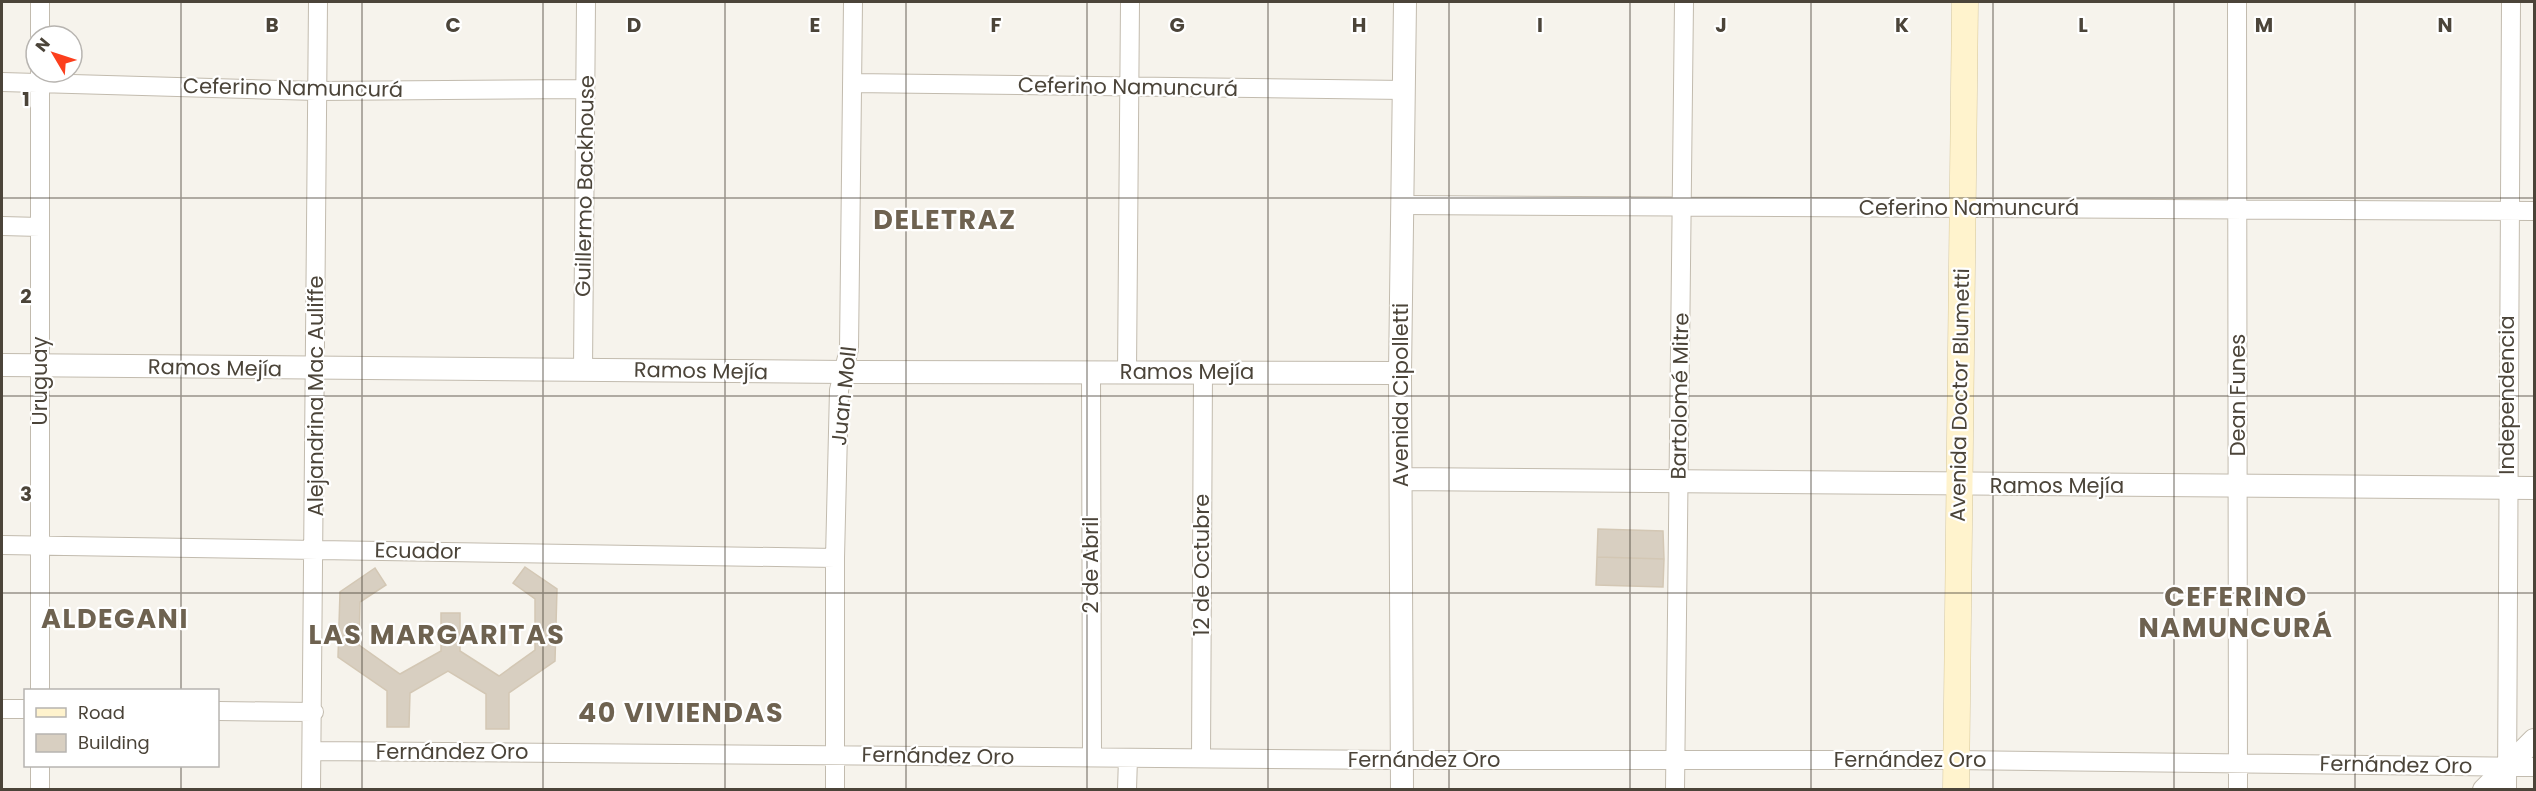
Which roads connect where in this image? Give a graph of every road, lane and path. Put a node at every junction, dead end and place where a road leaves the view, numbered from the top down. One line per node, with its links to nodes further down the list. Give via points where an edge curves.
1 (40, 2): 11 (street)
2 (318, 2): 20 (street, Alejandrina Mac Auliffe)
3 (586, 2): 18 (street, Guillermo Backhouse)
4 (853, 2): 15 (street, Juan Moll)
5 (1130, 2): 17 (street)
6 (1405, 2): 19 (street, Avenida Cipolletti)
7 (1684, 2): 22 (street, Bartolomé Mitre)
8 (1965, 2): 23 (main road, Avenida Doctor Blumetti)
9 (2237, 2): 24 (street, Dean Funes)
10 (2511, 2): 25 (street, Independencia)
11 (40, 24)
12 (24, 79): 14 (street, Ceferino Namuncurá)
13 (84, 79): 20 (street, Ceferino Namuncurá)
14 (2, 82)
15 (852, 83): 17 (street, Ceferino Namuncurá); 33 (street, Juan Moll, via 849,349)
16 (40, 84): 28 (street, Uruguay)
17 (1129, 88): 19 (street, Ceferino Namuncurá); 35 (street)
18 (585, 89): 20 (street, Ceferino Namuncurá); 32 (street, Guillermo Backhouse)
19 (1404, 90): 21 (street, Avenida Cipolletti)
20 (317, 91): 31 (street, Alejandrina Mac Auliffe)
21 (1403, 205): 22 (street, Ceferino Namuncurá); 37 (street, Avenida Cipolletti)
22 (1682, 207): 23 (street, Ceferino Namuncurá); 39 (street, Bartolomé Mitre)
23 (1963, 208): 24 (street, Ceferino Namuncurá); 40 (main road, Avenida Doctor Blumetti)
24 (2239, 210): 25 (street, Ceferino Namuncurá); 41 (street, Dean Funes)
25 (2509, 211): 26 (street, Ceferino Namuncurá); 42 (street, Independencia)
26 (2535, 211)
27 (2, 226): 28 (street)
28 (40, 227): 30 (street, Uruguay)
29 (2, 365): 30 (street, Ramos Mejía)
30 (40, 366): 31 (street, Ramos Mejía); 45 (street, Uruguay)
31 (316, 369): 32 (street, Ramos Mejía); 46 (street, Alejandrina Mac Auliffe)
32 (583, 370): 33 (street, Ramos Mejía)
33 (845, 372): 34 (street, Ramos Mejía); 47 (street, Juan Moll, via 839,390)
34 (1091, 372): 35 (street, Ramos Mejía); 56 (street, 2 de Abril)
35 (1127, 372): 36 (street, Ramos Mejía)
36 (1203, 372): 37 (street, Ramos Mejía); 58 (street, 12 de Octubre)
37 (1400, 373): 38 (street, Avenida Cipolletti)
38 (1401, 479): 39 (street, Ramos Mejía); 59 (street, Avenida Cipolletti)
39 (1678, 482): 40 (street, Ramos Mejía); 60 (street, Bartolomé Mitre)
40 (1958, 485): 41 (street, Ramos Mejía); 61 (main road, Avenida Doctor Blumetti)
41 (2238, 487): 42 (street, Ramos Mejía); 62 (street, Dean Funes)
42 (2507, 488): 43 (street, Ramos Mejía); 63 (street, Independencia)
43 (2535, 488)
44 (2, 545): 45 (street, Ecuador)
45 (40, 545): 46 (street, Ecuador); 48 (street, Uruguay)
46 (315, 550): 47 (street, Ecuador); 52 (street, Alejandrina Mac Auliffe)
47 (835, 558): 55 (street, Juan Moll)
48 (40, 689)
49 (2, 709): 50 (street)
50 (24, 709)
51 (219, 711): 52 (street)
52 (314, 712): 54 (street, Alejandrina Mac Auliffe)
53 (2535, 740): 63 (street)
54 (314, 751): 55 (street, Fernández Oro); 67 (street, Alejandrina Mac Auliffe)
55 (836, 755): 56 (street, Fernández Oro); 68 (street, Juan Moll)
56 (1092, 757): 57 (street, Fernández Oro)
57 (1128, 758): 58 (street, Fernández Oro); 69 (street)
58 (1201, 758): 59 (street, Fernández Oro)
59 (1402, 760): 60 (street, Fernández Oro); 70 (street, Avenida Cipolletti)
60 (1676, 760): 61 (street, Fernández Oro); 71 (street, Bartolomé Mitre)
61 (1955, 760): 62 (street, Fernández Oro); 72 (main road, Avenida Doctor Blumetti)
62 (2239, 763): 63 (street, Fernández Oro); 73 (street, Dean Funes)
63 (2507, 766): 65 (street, Fernández Oro); 74 (street); 75 (street, Independencia)
64 (40, 767): 66 (street)
65 (2535, 767)
66 (40, 789)
67 (312, 789)
68 (834, 789)
69 (1127, 789)
70 (1402, 789)
71 (1675, 789)
72 (1956, 789)
73 (2238, 789)
74 (2484, 789)
75 (2508, 789)

